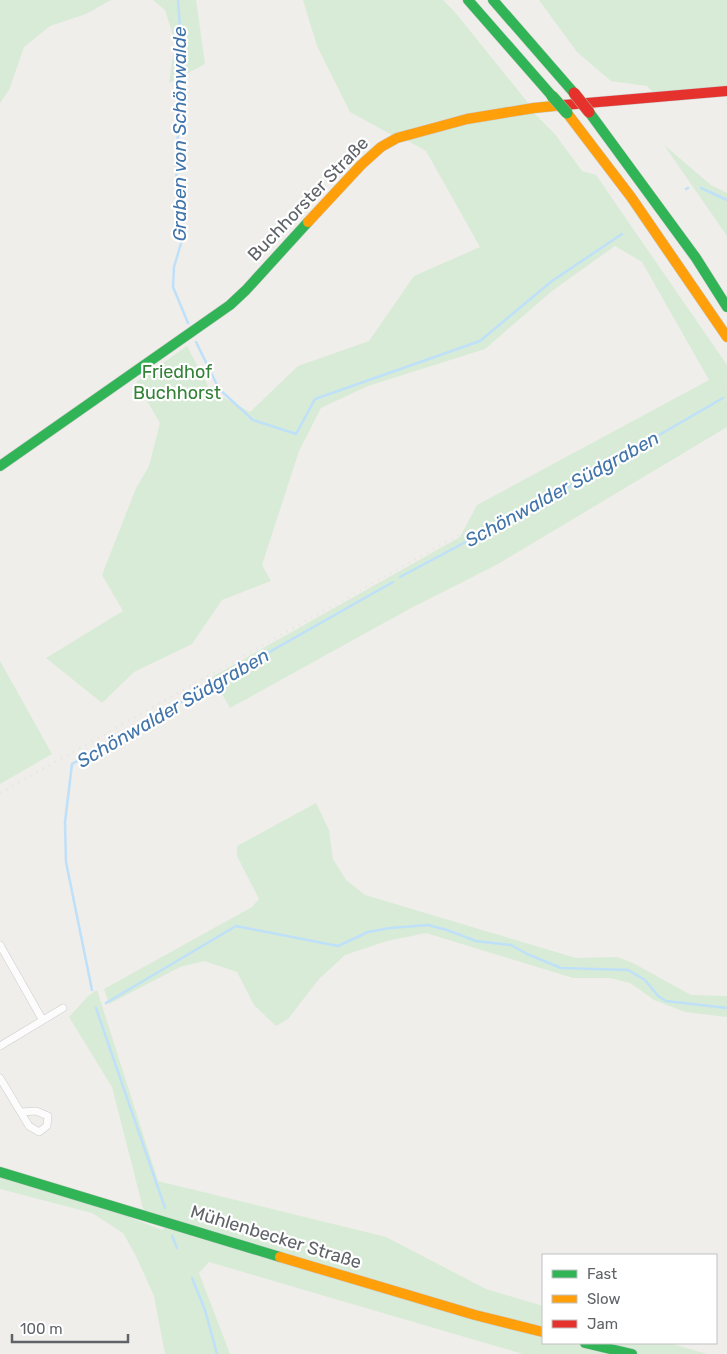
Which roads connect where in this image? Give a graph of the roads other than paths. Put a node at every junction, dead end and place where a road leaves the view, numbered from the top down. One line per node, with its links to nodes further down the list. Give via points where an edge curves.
1 (468, 0): 5 (main road, bridge, via 567,113 631,197)
2 (493, 0): 4 (main road, bridge, via 589,112 696,258)
3 (727, 92): 6 (main road, Buchhorster Straße, via 534,108 467,119 396,138 361,165 230,305)
4 (727, 307)
5 (727, 337)
6 (0, 466)
7 (0, 945): 9 (street)
8 (63, 1008): 9 (street)
9 (42, 1019): 10 (street)
10 (0, 1046)
11 (0, 1078): 12 (street)
12 (21, 1112)
13 (0, 1172): 14 (main road, Mühlenbecker Straße, via 428,1302)
14 (542, 1332)
15 (589, 1344): 16 (main road)
16 (632, 1354)

